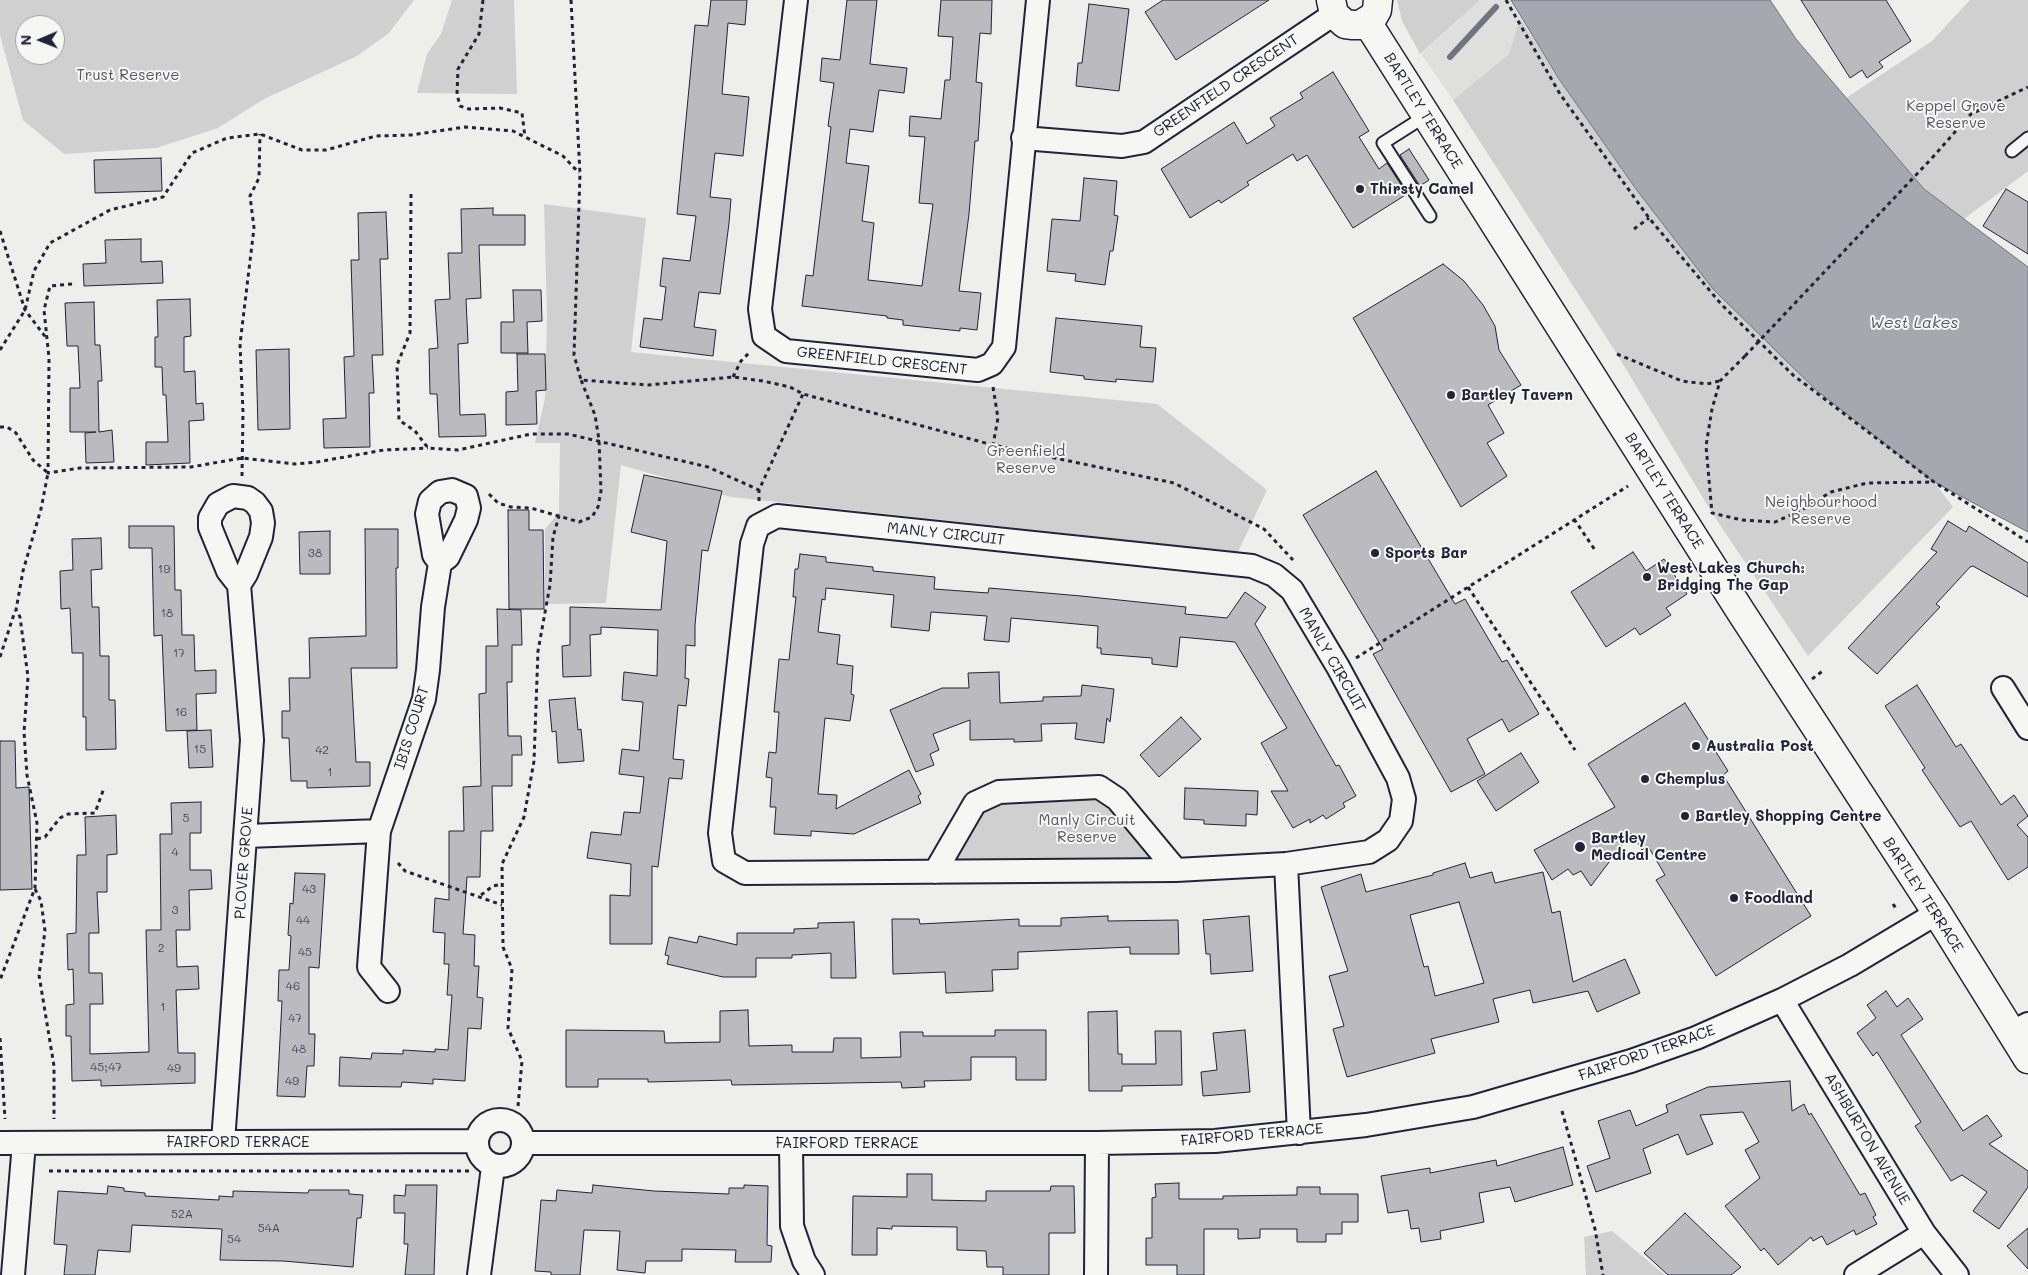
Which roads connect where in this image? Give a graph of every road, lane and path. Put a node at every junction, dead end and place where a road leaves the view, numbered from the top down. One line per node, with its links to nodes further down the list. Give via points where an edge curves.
1 (483, 0): 10 (path, via 479,34 458,70 460,106 469,109 500,108 522,113)
2 (796, 0): 22 (street, via 760,309)
3 (1038, 0): 11 (street, GREENFIELD CRESCENT)
4 (1506, 0): 17 (path, via 1560,94)
5 (1333, 7): 6 (street, via 1345,24 1353,26); 11 (street, GREENFIELD CRESCENT, via 1144,142 1122,146)
6 (1372, 11): 8 (street, BARTLEY TERRACE)
7 (2028, 87): 29 (path, bridge, via 1971,114)
8 (1426, 115): 16 (lane, via 1383,143); 74 (street, BARTLEY TERRACE, via 1741,612)
9 (260, 134): 10 (path, via 302,150 326,150 376,136 411,135 465,127 513,131); 21 (path, via 226,138 192,153 163,197 110,210 50,243 34,271); 35 (path, via 259,178 250,196 254,228 240,344)
10 (525, 138): 14 (path, via 563,156)
11 (1023, 138): 26 (street, GREENFIELD CRESCENT, via 1004,347)
12 (2028, 138): 13 (lane)
13 (2012, 150)
14 (580, 174)
15 (410, 194): 34 (path, via 410,332 397,365 399,420 415,431)
16 (1430, 216)
17 (1649, 218): 18 (path); 37 (path, via 1721,304 1792,375)
18 (1634, 229)
19 (0, 231): 21 (path)
20 (72, 284): 23 (path, via 50,286 44,310)
21 (24, 310): 23 (path); 24 (path)
22 (764, 336): 26 (street, GREENFIELD CRESCENT, via 786,351 978,370); 27 (path, via 741,361)
23 (47, 339): 36 (path, via 50,358)
24 (0, 350)
25 (1617, 354): 29 (path, via 1682,381 1707,384)
26 (986, 367): 33 (path, via 998,418)
27 (733, 377)
28 (581, 380): 32 (path, via 595,415)
29 (1720, 381): 37 (path, via 1706,446 1712,513 1742,520 1774,522 1831,492 1867,482)
30 (803, 394): 39 (path)
31 (0, 427): 36 (path, via 16,433 33,460)
32 (599, 440): 34 (path, via 568,434 532,434 458,450); 39 (path, via 708,467); 42 (path, via 598,507 592,516 579,522)
33 (993, 445)
34 (428, 448): 35 (path, via 384,450 302,463)
35 (242, 458): 36 (path, via 191,467 80,468); 41 (path)
36 (48, 473): 52 (path, via 42,510 23,572)
37 (1934, 482): 45 (path)
38 (1628, 486): 43 (path)
39 (759, 490): 44 (path)
40 (487, 493): 42 (path, via 498,503)
41 (242, 496): 50 (street, via 255,503 261,511 263,523 261,537); 50 (street, PLOVER GROVE, via 225,499 210,518 210,527 228,571)
42 (559, 516): 68 (path, via 553,537 550,585 538,650 534,761 524,817 502,864)
43 (1574, 519): 47 (path); 51 (path)
44 (758, 526): 65 (street, MANLY CIRCUIT, via 777,516 1252,566 1274,575 1292,590 1338,667 1398,778 1404,799 1400,821 1388,840 1369,852); 67 (street, MANLY CIRCUIT, via 752,544 720,833 724,861 745,873)
45 (2028, 542)
46 (1282, 547): 49 (path)
47 (1595, 550)
48 (440, 563): 61 (street, IBIS COURT, via 424,699)
49 (1298, 566)
50 (239, 585): 62 (street, PLOVER GROVE, via 252,740)
51 (1468, 587): 54 (path); 59 (path)
52 (16, 610): 53 (path); 63 (path, via 20,616 28,677 24,732)
53 (0, 657)
54 (1352, 660)
55 (1824, 670): 56 (path)
56 (1808, 682)
57 (2003, 688): 58 (street)
58 (2028, 728)
59 (1574, 750)
60 (104, 788): 63 (path, via 95,813 68,814 60,818 45,838)
61 (380, 831): 62 (street); 64 (street, IBIS COURT)
62 (247, 836): 87 (street, PLOVER GROVE)
63 (37, 839): 69 (path)
64 (376, 853): 70 (path, via 392,854 405,871); 76 (street, IBIS COURT, via 369,967)
65 (1286, 864): 66 (street, MANLY CIRCUIT); 85 (street)
66 (1176, 870): 67 (street, MANLY CIRCUIT); 67 (street, via 1117,799 1099,787 999,792 975,803)
67 (935, 872)
68 (502, 884): 70 (path, via 493,886); 72 (path)
69 (35, 888): 75 (path); 83 (path, via 41,901 45,931 39,975 54,1066)
70 (480, 896): 72 (path)
71 (1893, 904): 73 (path)
72 (502, 905): 81 (path, via 503,947 512,969 508,1028 522,1061)
73 (1897, 910)
74 (1938, 914): 77 (street, FAIRFORD TERRACE); 78 (street, BARTLEY TERRACE)
75 (0, 980)
76 (388, 991)
77 (1782, 1000): 85 (street, FAIRFORD TERRACE, via 1696,1038 1631,1061 1473,1107); 95 (street, ASHBURTON AVENUE)
78 (2019, 1028): 80 (street, BARTLEY TERRACE)
79 (0, 1038): 84 (path)
80 (2028, 1059)
81 (518, 1106)
82 (1562, 1111): 100 (path, via 1595,1229)
83 (54, 1119)
84 (5, 1120)
85 (1298, 1133): 91 (street, FAIRFORD TERRACE, via 1215,1141)
86 (476, 1141): 87 (street, FAIRFORD TERRACE); 90 (street, via 483,1127 491,1121 500,1120 515,1125); 93 (street)
87 (224, 1142): 89 (street, FAIRFORD TERRACE)
88 (0, 1143): 89 (street, FAIRFORD TERRACE)
89 (24, 1143): 96 (street)
90 (524, 1143): 92 (street, FAIRFORD TERRACE); 93 (street, via 513,1163)
91 (1096, 1143): 92 (street, FAIRFORD TERRACE); 99 (street)
92 (792, 1144): 98 (street, via 792,1226)
93 (482, 1169): 94 (path); 97 (street)
94 (50, 1171)
95 (1924, 1233): 101 (street); 102 (street, ASHBURTON AVENUE)
96 (13, 1275)
97 (479, 1275)
98 (812, 1275)
99 (1096, 1275)
100 (1603, 1275)
101 (1856, 1275)
102 (1957, 1275)

